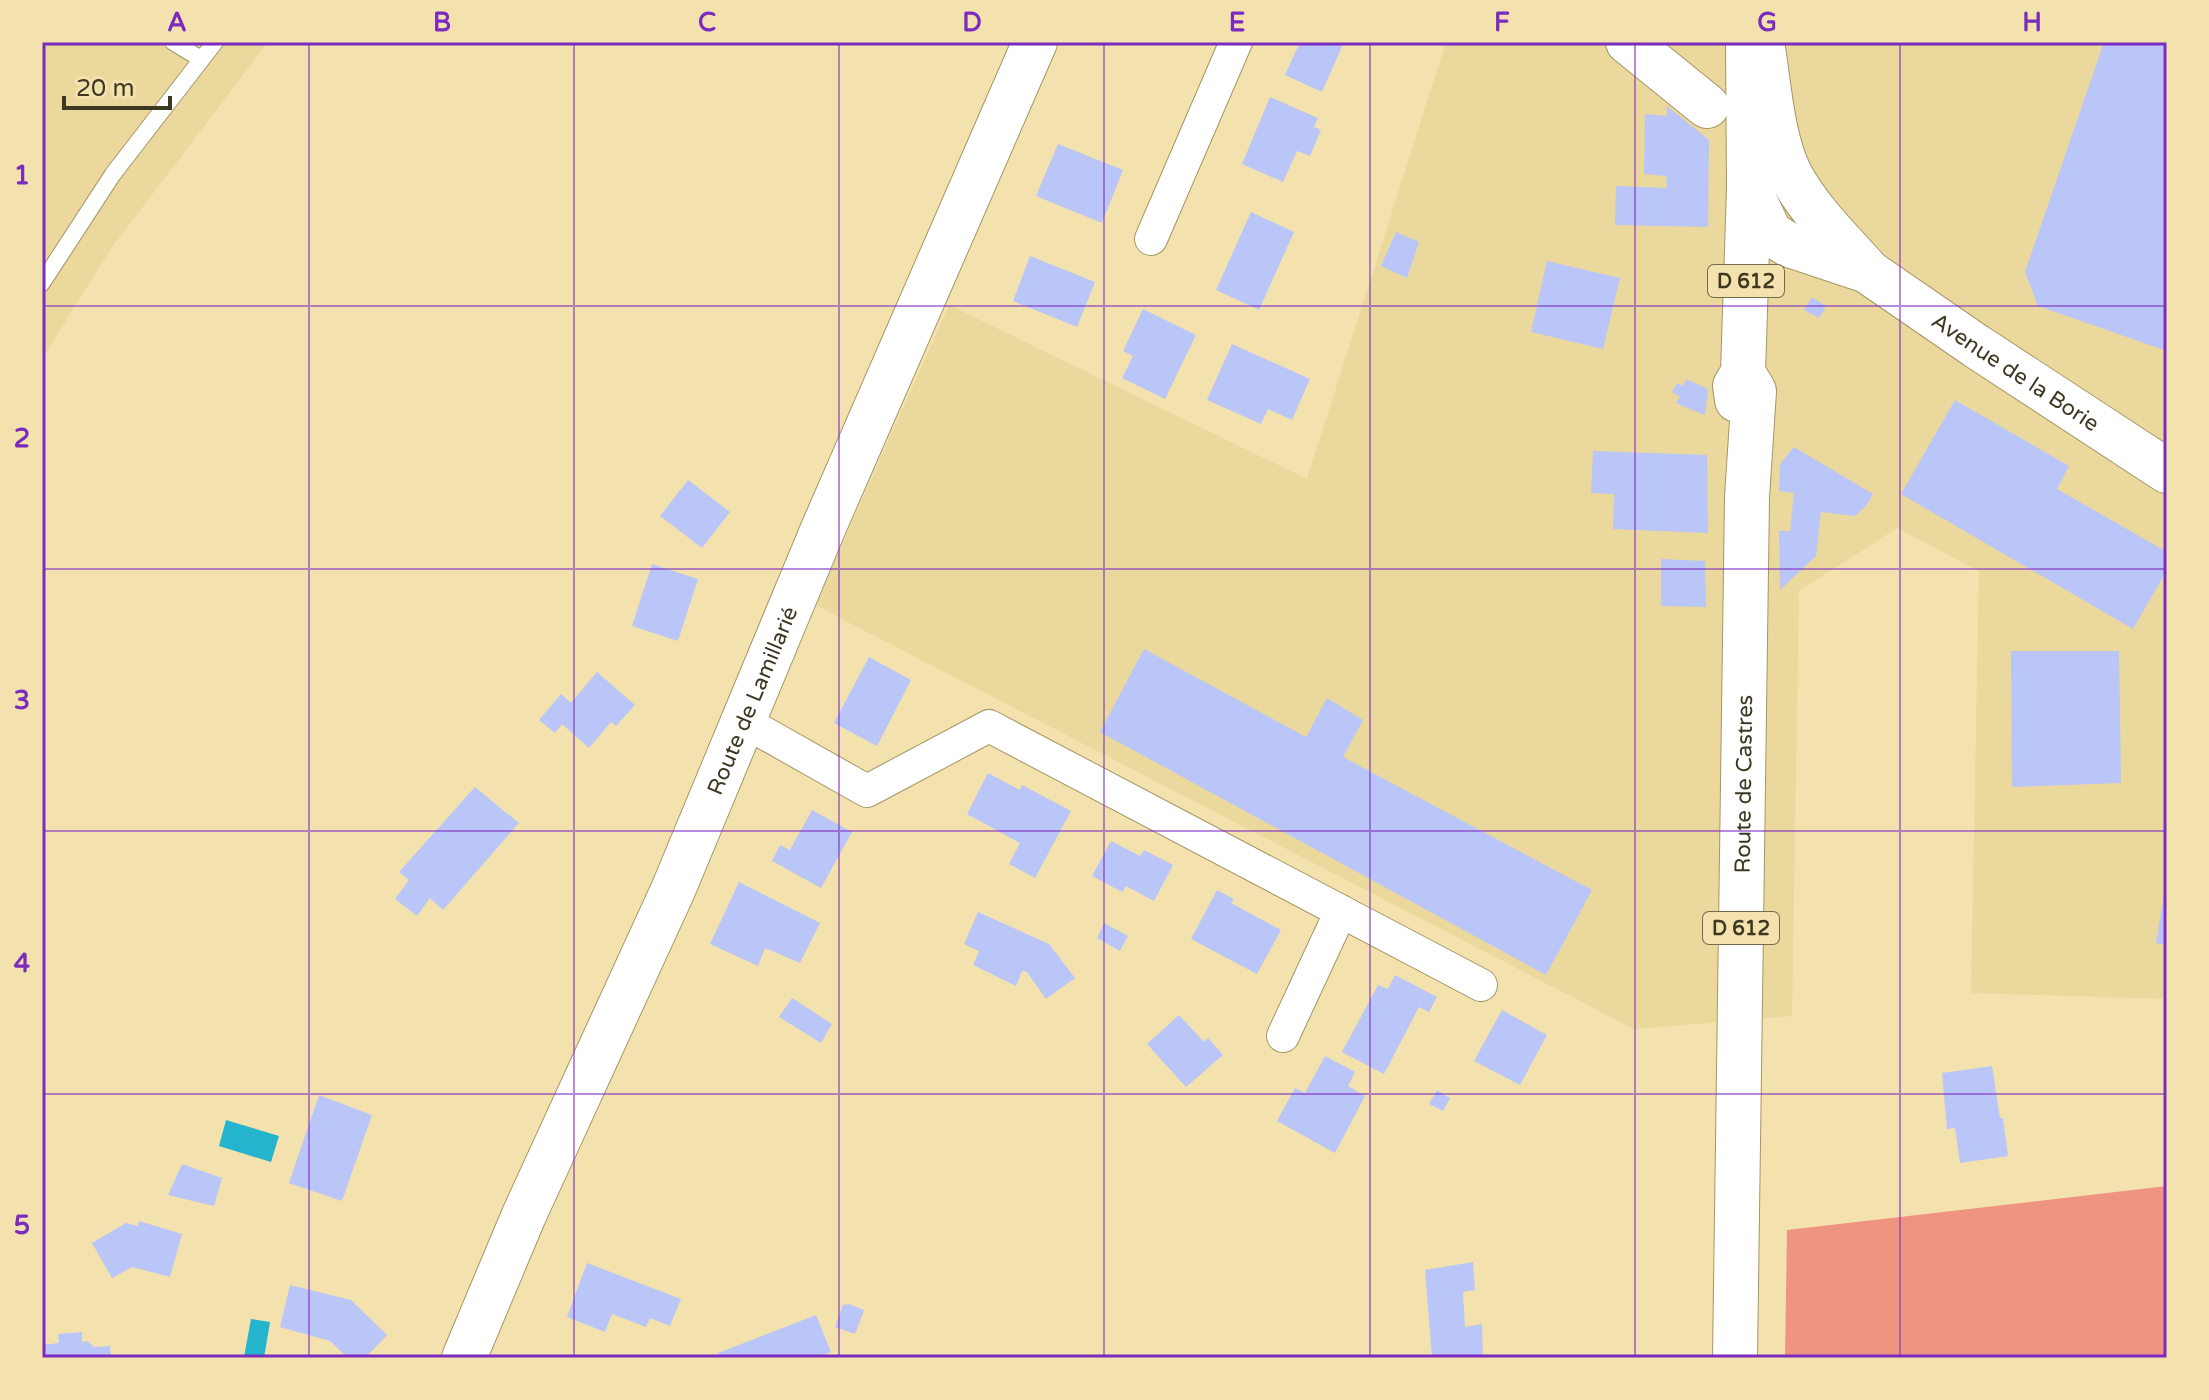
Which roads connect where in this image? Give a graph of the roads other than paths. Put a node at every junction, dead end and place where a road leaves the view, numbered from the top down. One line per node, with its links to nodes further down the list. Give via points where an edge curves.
1 (173, 42): 8 (lane)
2 (215, 42): 8 (lane)
3 (1035, 42): 15 (main road, Route de Lamillarié)
4 (1236, 42): 11 (street)
5 (1628, 42): 9 (main road)
6 (1748, 42): 10 (main road, Route de Castres / D 612)
7 (1762, 42): 12 (main road, Avenue de la Borie, via 1776,132 1791,175)
8 (201, 59): 13 (lane, via 113,174)
9 (1707, 106)
10 (1749, 188): 12 (main road, Avenue de la Borie, via 1770,233 1789,245); 20 (main road, Route de Castres / D 612, via 1743,373 1735,386 1747,497)
11 (1151, 239)
12 (1867, 271): 14 (main road, Avenue de la Borie)
13 (42, 283)
14 (2167, 471)
15 (743, 721): 16 (street, via 867,791 989,726); 19 (main road, Route de Lamillarié)
16 (1341, 911): 17 (street); 18 (street)
17 (1481, 985)
18 (1283, 1036)
19 (464, 1358)
20 (1735, 1358)

